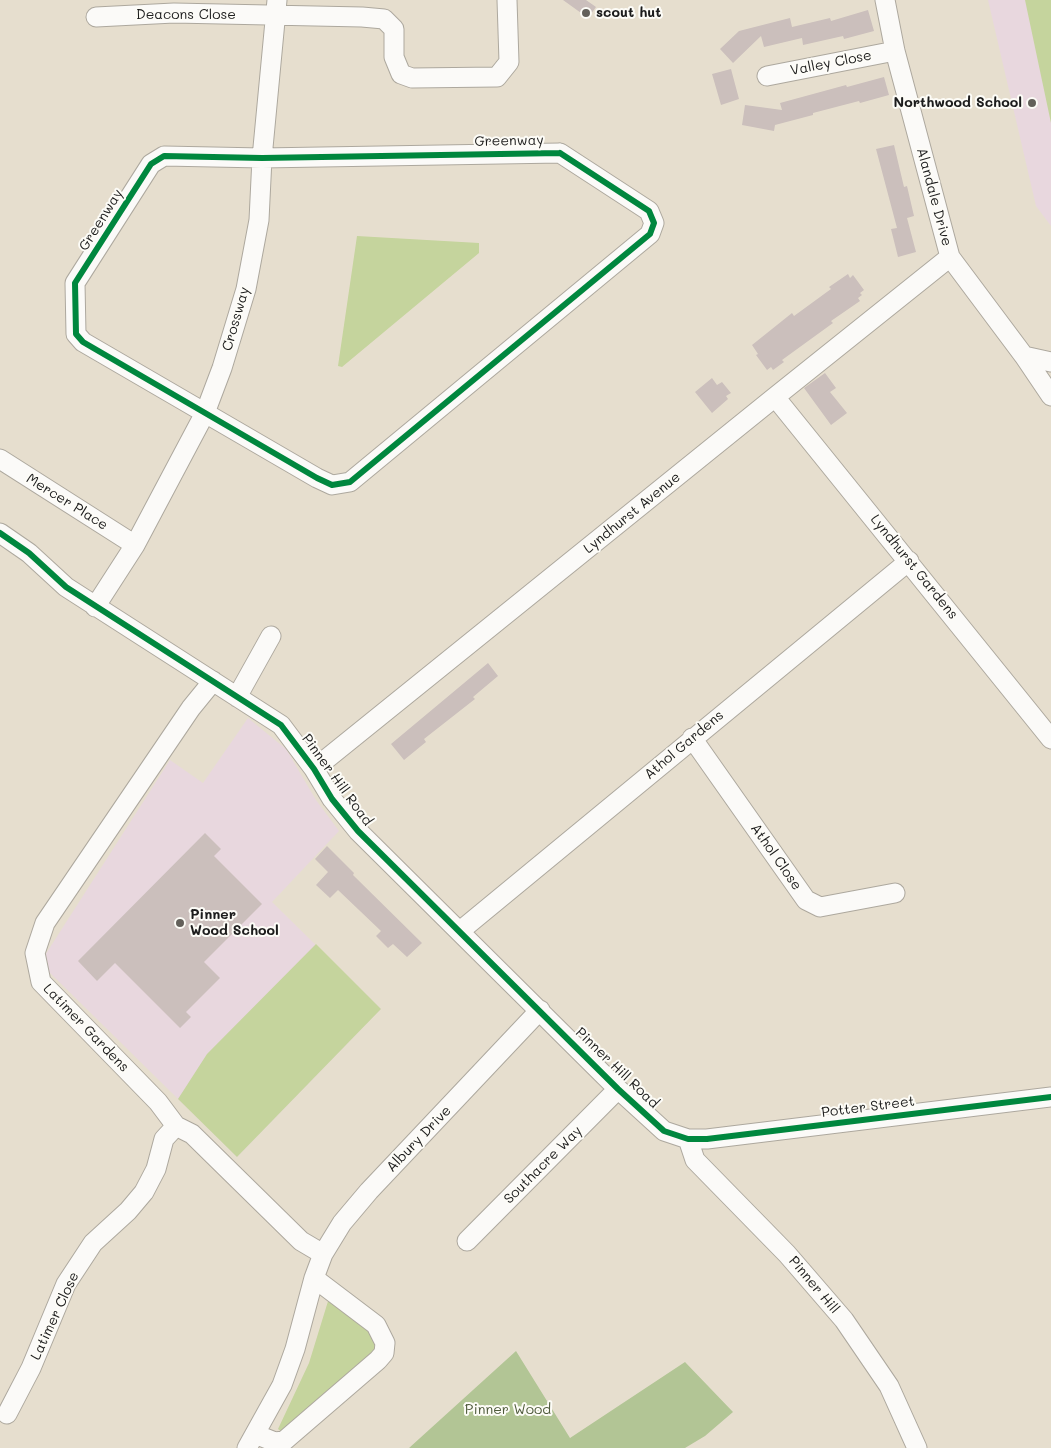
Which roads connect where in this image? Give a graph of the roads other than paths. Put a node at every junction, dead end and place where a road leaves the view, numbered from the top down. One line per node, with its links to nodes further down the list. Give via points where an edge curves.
1 (507, 0): 3 (street, Deacons Close, via 509,62 497,77 412,78 401,74 394,57 394,29 384,20)
2 (885, 0): 5 (street, Alandale Drive)
3 (276, 8): 4 (street, Deacons Close); 7 (street, Crossway)
4 (96, 17)
5 (896, 51): 6 (street, Valley Close); 8 (street, Alandale Drive)
6 (767, 76)
7 (262, 158): 13 (street, Crossway, via 259,220 246,289); 13 (street, Greenway, via 164,156 151,164 75,283 76,334 84,342); 13 (street, Greenway, via 560,153 649,211 654,223 650,234 350,482 332,485 317,478)
8 (950, 257): 9 (street, Alandale Drive); 11 (street, Lyndhurst Avenue)
9 (1024, 356): 10 (street); 12 (street, Alandale Drive)
10 (1051, 362)
11 (775, 396): 17 (street, Lyndhurst Gardens); 24 (street, Lyndhurst Avenue)
12 (1051, 396)
13 (205, 413): 16 (street, Crossway)
14 (0, 459): 16 (street, Mercer Place)
15 (2, 538): 18 (street, Pinner Hill Road, via 29,553 66,587)
16 (135, 545): 18 (street, Crossway)
17 (909, 561): 22 (street, Athol Gardens); 23 (street, Lyndhurst Gardens)
18 (95, 607): 20 (street, Pinner Hill Road)
19 (271, 636): 21 (street)
20 (213, 681): 21 (street, Pinner Hill Road); 30 (street, Latimer Gardens, via 191,708 45,924 35,953 41,982 158,1102)
21 (237, 697): 24 (street, Pinner Hill Road, via 280,725)
22 (692, 738): 25 (street, Athol Close, via 806,900 820,907); 26 (street, Athol Gardens)
23 (1051, 739)
24 (314, 769): 26 (street, Pinner Hill Road, via 332,799 358,831)
25 (895, 893)
26 (460, 931): 27 (street, Pinner Hill Road)
27 (540, 1010): 28 (street, Pinner Hill Road); 33 (street, Albury Drive, via 369,1191 342,1223)
28 (618, 1088): 31 (street, Pinner Hill Road, via 664,1131); 32 (street, Southacre Way)
29 (1051, 1097): 31 (street, Potter Street)
30 (176, 1126): 33 (street, Latimer Gardens, via 192,1134 301,1241); 35 (street, Latimer Close, via 164,1139 156,1169 144,1192 92,1243 66,1284 31,1368)
31 (688, 1139): 37 (street, Pinner Hill, via 695,1160 788,1254 844,1320 889,1386)
32 (467, 1242)
33 (323, 1254): 34 (street, Albury Drive)
34 (314, 1278): 36 (street, Albury Drive, via 282,1386); 36 (street, Albury Drive, via 376,1325 385,1343 384,1353 284,1441)
35 (7, 1414)
36 (251, 1441)
37 (917, 1448)

